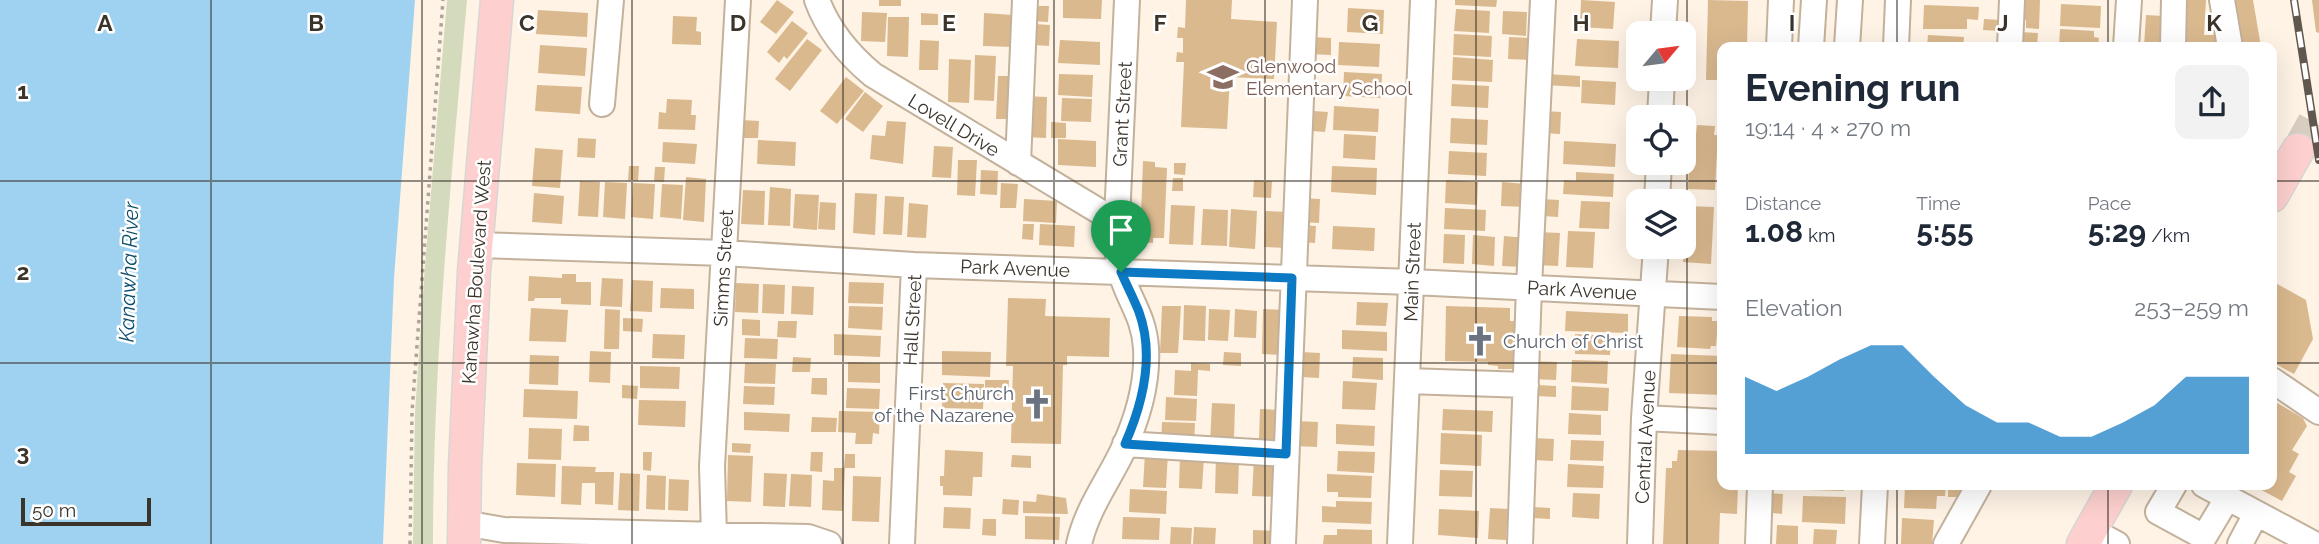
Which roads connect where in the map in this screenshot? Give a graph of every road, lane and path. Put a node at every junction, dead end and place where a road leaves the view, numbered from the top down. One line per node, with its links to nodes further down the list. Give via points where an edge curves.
1 (443, 0): 62 (path, via 413,399)
2 (497, 0): 34 (main road, Kanawha Boulevard West)
3 (611, 0): 29 (street)
4 (738, 0): 35 (street, Simms Street)
5 (817, 0): 31 (street, Lovell Drive, via 833,33 873,75)
6 (1026, 0): 31 (street)
7 (1127, 0): 33 (street, Grant Street)
8 (1305, 0): 39 (street)
9 (1423, 0): 40 (street, Main Street)
10 (1544, 0): 41 (street)
11 (1665, 0): 20 (street)
12 (1781, 0): 21 (street)
13 (1814, 0): 22 (street)
14 (1850, 0): 23 (street)
15 (1898, 0): 24 (street)
16 (2012, 0): 25 (street)
17 (2129, 0): 26 (street)
18 (2174, 0): 27 (street)
19 (2222, 0): 28 (street)
20 (1664, 21)
21 (1779, 42)
22 (1811, 42)
23 (1847, 42)
24 (1896, 42)
25 (2010, 42)
26 (2126, 42)
27 (2173, 42)
28 (2229, 42)
29 (602, 104)
30 (2298, 150): 32 (main road)
31 (1018, 163): 33 (street, Lovell Drive)
32 (2277, 188)
33 (1117, 222): 38 (street, Grant Street)
34 (477, 245): 35 (street, Park Avenue); 59 (main road, Kanawha Boulevard West)
35 (724, 253): 37 (street, Park Avenue); 60 (street, Simms Street, via 712,466)
36 (1655, 259): 42 (street, Central Avenue)
37 (914, 265): 38 (street, Park Avenue); 64 (street, Hall Street)
38 (1121, 272): 39 (street, Park Avenue); 50 (street, Grant Street, via 1139,310 1146,345 1143,391)
39 (1292, 278): 40 (street, Park Avenue); 51 (street)
40 (1412, 282): 41 (street, Park Avenue); 44 (street, Main Street)
41 (1529, 288): 42 (street, Park Avenue); 46 (street)
42 (1654, 294): 43 (street, Park Avenue); 48 (street, Central Avenue)
43 (1717, 297)
44 (1408, 381): 46 (street); 67 (street, Main Street)
45 (2277, 383): 47 (street)
46 (1526, 386): 68 (street)
47 (2319, 412)
48 (1644, 418): 49 (street); 69 (street, Central Avenue)
49 (1717, 422)
50 (1125, 444): 51 (street); 65 (street, Grant Street, via 1090,511)
51 (1286, 454): 66 (street)
52 (1760, 490): 70 (street)
53 (1875, 490): 71 (street)
54 (1976, 490): 72 (street)
55 (2114, 490): 61 (main road)
56 (2171, 490): 58 (street, via 2158,512 2204,537)
57 (2214, 490): 58 (street)
58 (2228, 497): 73 (street)
59 (464, 534): 60 (street, via 503,530)
60 (725, 539): 63 (street, via 807,537)
61 (2097, 539)
62 (410, 544)
63 (829, 544)
64 (902, 544)
65 (1079, 544)
66 (1283, 544)
67 (1400, 544)
68 (1520, 544)
69 (1640, 544)
70 (1758, 544)
71 (1872, 544)
72 (1946, 544)
73 (2314, 544)

